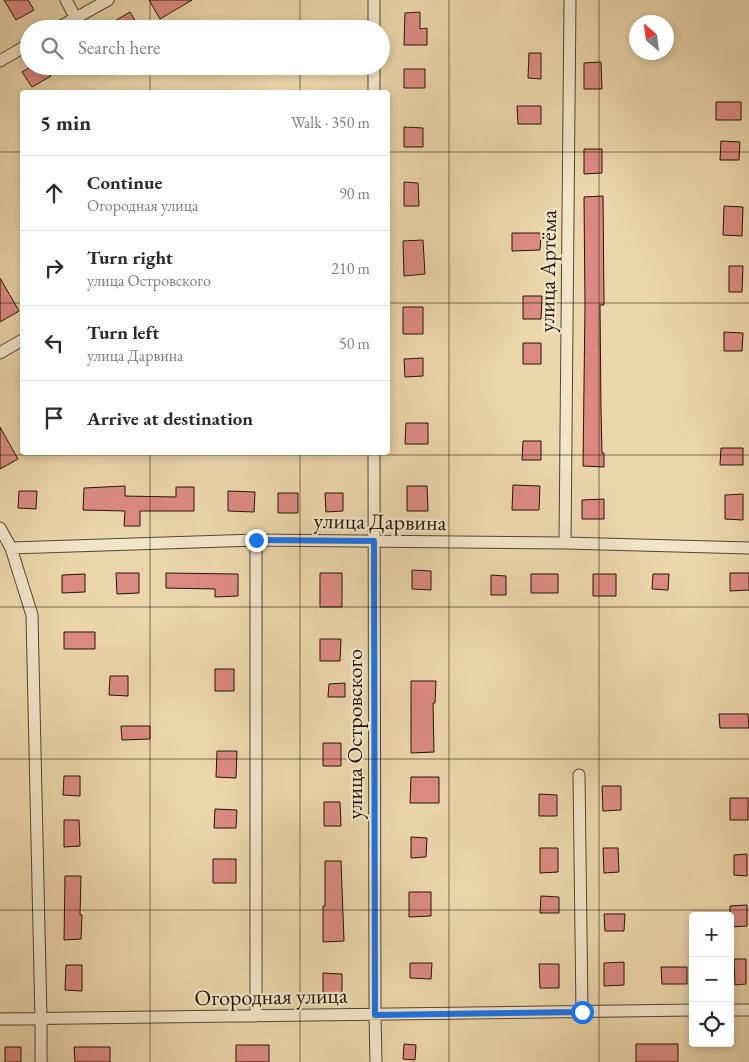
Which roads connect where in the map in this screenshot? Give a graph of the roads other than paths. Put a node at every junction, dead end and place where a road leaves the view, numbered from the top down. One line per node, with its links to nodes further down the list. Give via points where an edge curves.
1 (66, 0): 5 (street)
2 (108, 0): 5 (street)
3 (374, 0): 7 (street)
4 (570, 0): 18 (street, улица Артёма)
5 (76, 17): 6 (street)
6 (71, 20)
7 (374, 20)
8 (20, 49): 9 (street)
9 (0, 61)
10 (374, 75): 11 (street)
11 (374, 90)
12 (20, 341): 13 (street)
13 (0, 352)
14 (374, 455): 17 (street, улица Островского)
15 (0, 528): 19 (street)
16 (256, 540): 17 (street, улица Дарвина); 19 (street, улица Дарвина); 27 (street)
17 (374, 541): 18 (street, улица Дарвина); 26 (street, улица Островского)
18 (564, 543): 20 (street, улица Дарвина)
19 (11, 548): 29 (street, via 32,615)
20 (749, 548)
21 (579, 775): 25 (street)
22 (689, 1010): 25 (street, Огородная улица)
23 (734, 1010): 24 (street)
24 (749, 1010)
25 (582, 1012): 26 (street, Огородная улица)
26 (375, 1015): 27 (street, Огородная улица); 31 (street, улица Островского)
27 (256, 1016): 29 (street, Огородная улица)
28 (0, 1019): 29 (street, Огородная улица)
29 (41, 1019): 30 (street)
30 (41, 1062)
31 (376, 1062)

